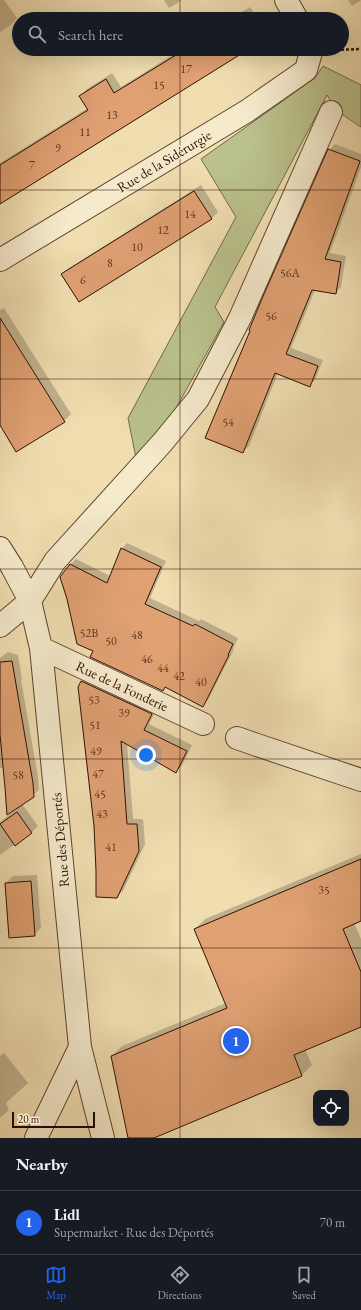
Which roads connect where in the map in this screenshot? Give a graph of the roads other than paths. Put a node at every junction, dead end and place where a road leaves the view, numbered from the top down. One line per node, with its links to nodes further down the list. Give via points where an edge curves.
1 (286, 0): 2 (street)
2 (294, 12)
3 (310, 56): 5 (street, Rue de la Sidérurgie, via 306,70 247,111)
4 (331, 112): 7 (street, via 240,318 198,400 55,561)
5 (0, 260)
6 (0, 548): 7 (street, Rue des Déportés)
7 (30, 601): 8 (street); 9 (street, Rue des Déportés)
8 (0, 626)
9 (41, 648): 10 (street, Rue de la Fonderie); 13 (street, Rue des Déportés)
10 (204, 724)
11 (237, 738): 12 (street)
12 (361, 780)
13 (80, 1046): 14 (street); 15 (street, Rue des Déportés)
14 (36, 1138)
15 (103, 1138)

